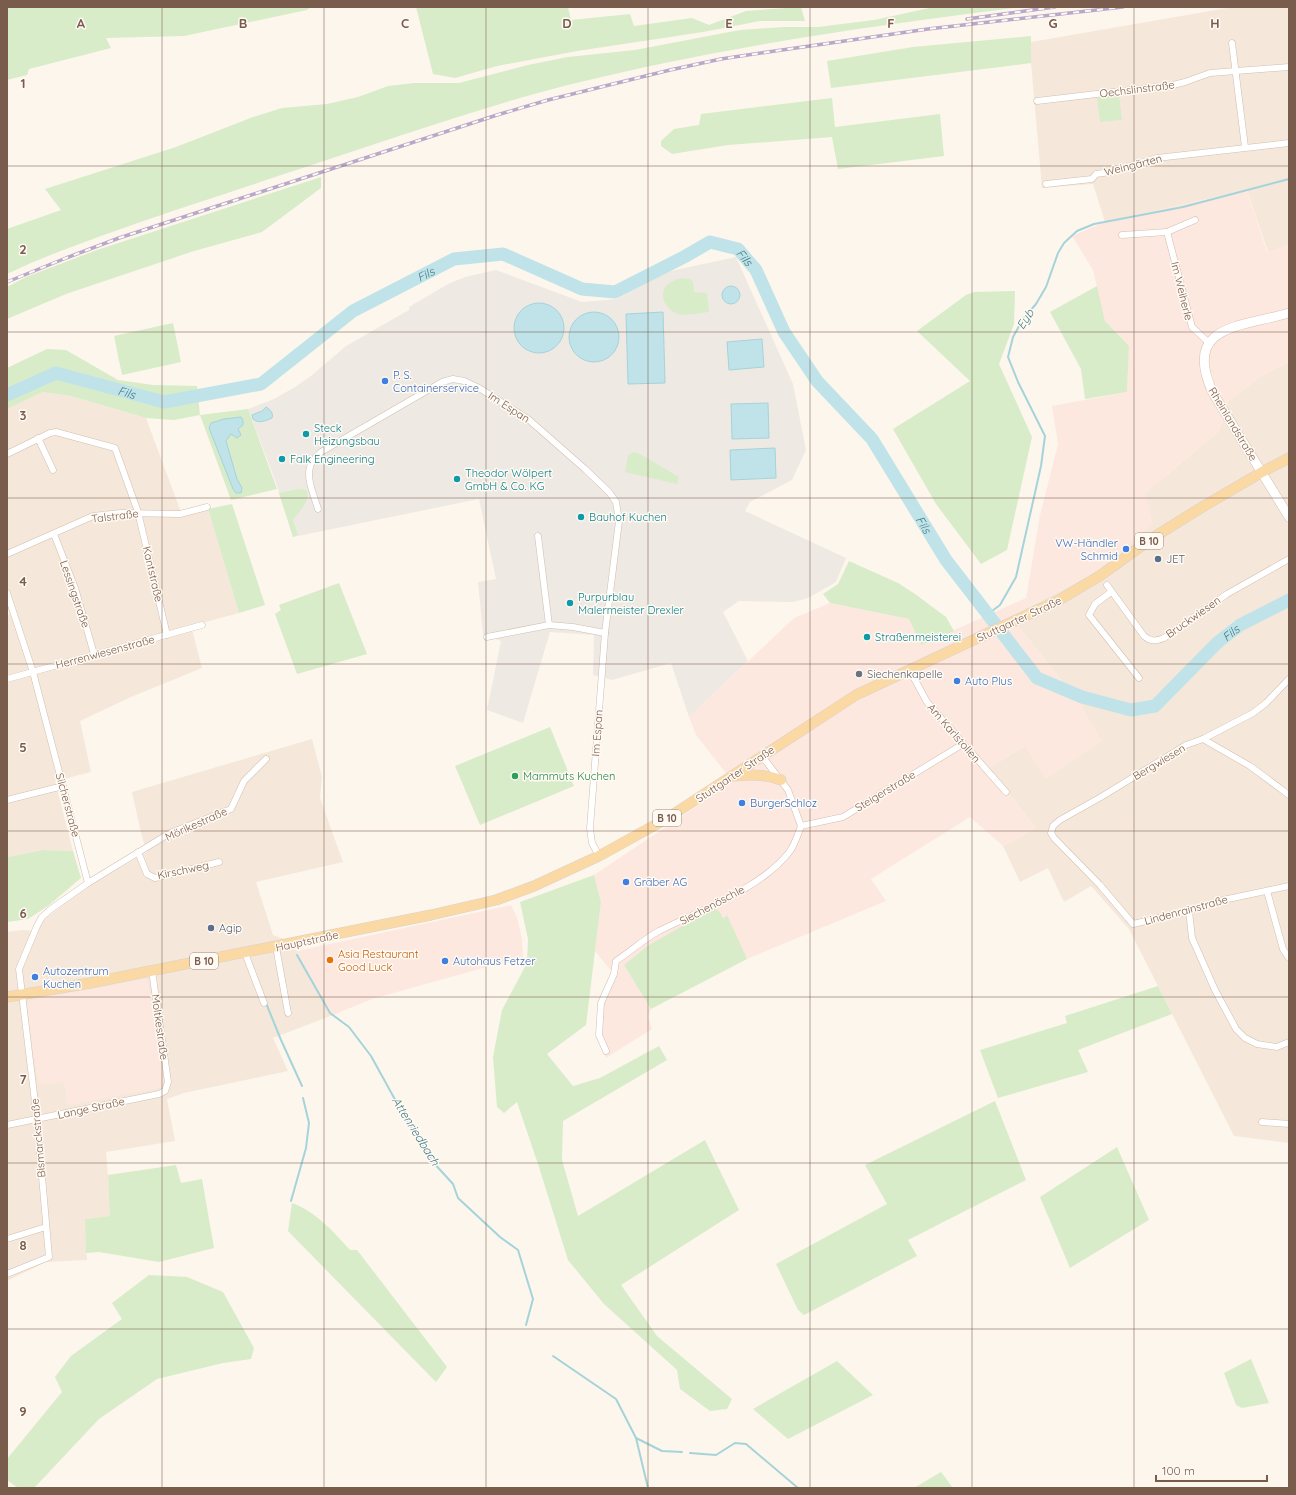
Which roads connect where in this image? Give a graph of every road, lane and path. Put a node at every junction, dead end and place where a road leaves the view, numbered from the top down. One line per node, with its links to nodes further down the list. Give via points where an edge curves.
1 (1232, 43): 3 (street)
2 (1289, 67): 3 (street, Oechslinstraße)
3 (1236, 71): 4 (street, Oechslinstraße, via 1210,73 1173,85); 6 (street)
4 (1037, 101)
5 (1289, 143): 6 (street, Weingärten)
6 (1245, 147): 7 (street, Weingärten, via 1157,158 1096,174 1092,179)
7 (1046, 184)
8 (1194, 220): 9 (street)
9 (1167, 232): 10 (street); 12 (street, Im Weiherle, via 1192,327)
10 (1122, 235)
11 (1289, 313): 12 (main road, via 1230,327 1217,334)
12 (1209, 343): 17 (main road, Rheinlandstraße, via 1203,359 1207,380 1221,408)
13 (38, 438): 14 (street); 16 (street); 20 (street, Kantstraße, via 56,432 115,448)
14 (7, 454)
15 (1289, 458): 17 (main road, Stuttgarter Straße / B 10)
16 (53, 470)
17 (1262, 472): 21 (main road, Rheinlandstraße); 35 (main road, Stuttgarter Straße / B 10, via 1176,523 1060,600)
18 (206, 507): 20 (street, Talstraße, via 180,514)
19 (318, 509): 31 (street, Im Espan, via 310,484 309,468 321,452 442,382 453,379 464,381 528,419 585,469 616,502 619,521)
20 (138, 512): 22 (street, Talstraße, via 93,516); 32 (street, Kantstraße)
21 (1289, 517)
22 (54, 534): 24 (street, Talstraße); 34 (street, Lessingstraße, via 75,588)
23 (538, 536): 29 (street)
24 (7, 554)
25 (1289, 559): 27 (street, Bruckwiesen, via 1227,594 1156,641 1148,640 1144,636)
26 (1107, 585): 27 (street, Bruckwiesen)
27 (1111, 592): 37 (street, via 1095,604 1089,615)
28 (7, 593): 36 (street, Silcherstraße)
29 (549, 625): 31 (street); 33 (street)
30 (202, 626): 32 (street, Herrenwiesenstraße)
31 (605, 633): 53 (street, Im Espan, via 590,828 592,843)
32 (167, 635): 34 (street, Herrenwiesenstraße)
33 (488, 637)
34 (94, 654): 36 (street, Herrenwiesenstraße)
35 (909, 670): 41 (street, Am Karlstollen, via 927,702); 42 (main road, Stuttgarter Straße / B 10, via 856,695)
36 (33, 672): 38 (street, Herrenwiesenstraße); 46 (street, Silcherstraße)
37 (1139, 678)
38 (7, 679)
39 (1289, 679): 40 (street, Bergwiesen, via 1253,713)
40 (1203, 739): 48 (street, via 1250,766); 51 (street, Bergwiesen, via 1186,745 1060,820 1053,826)
41 (963, 744): 47 (street, Am Karlstollen); 50 (street, Steigerstraße, via 843,817)
42 (762, 756): 44 (main road, Stuttgarter Straße / B 10); 45 (street)
43 (266, 759): 52 (street, Mörikestraße, via 244,781 231,809 170,833)
44 (733, 776): 45 (main road, via 753,774); 53 (main road, Stuttgarter Straße / B 10, via 666,819)
45 (781, 780): 50 (street, via 788,790)
46 (63, 786): 49 (street); 55 (street, Silcherstraße)
47 (1006, 792)
48 (1289, 796)
49 (7, 800)
50 (801, 826): 68 (street, Siechenöschle, via 792,849 763,877 657,932 616,961 614,974 601,1003 599,1035)
51 (1051, 833): 58 (street, Lindenrainstraße, via 1133,924)
52 (138, 852): 54 (street, Kirschweg, via 147,874 155,878); 55 (street, Mörikestraße)
53 (599, 856): 59 (main road, Hauptstraße / B 10, via 534,886 477,905)
54 (219, 862)
55 (88, 883): 63 (street, via 42,917 19,969)
56 (1289, 886): 57 (street, Lindenrainstraße)
57 (1267, 891): 58 (street, Lindenrainstraße, via 1223,900); 61 (street, via 1283,949)
58 (1189, 911): 67 (street, via 1192,938 1214,990 1236,1029 1245,1038 1257,1044 1277,1048)
59 (276, 947): 60 (main road, Hauptstraße / B 10); 66 (street)
60 (245, 953): 62 (main road, Hauptstraße / B 10); 65 (street)
61 (1289, 958)
62 (152, 971): 63 (main road, Hauptstraße / B 10); 69 (street, Moltkestraße)
63 (21, 995): 64 (main road, Hauptstraße / B 10); 70 (street, Bismarckstraße)
64 (7, 997)
65 (264, 1003)
66 (288, 1013)
67 (1289, 1042)
68 (606, 1050)
69 (168, 1082): 70 (street, Lange Straße, via 165,1091 159,1094)
70 (37, 1119): 73 (street, Lange Straße); 74 (street, Bismarckstraße)
71 (1262, 1122): 72 (street)
72 (1289, 1124)
73 (7, 1126)
74 (46, 1227): 75 (street); 76 (street, Bismarckstraße, via 50,1257)
75 (7, 1239)
76 (7, 1274)

